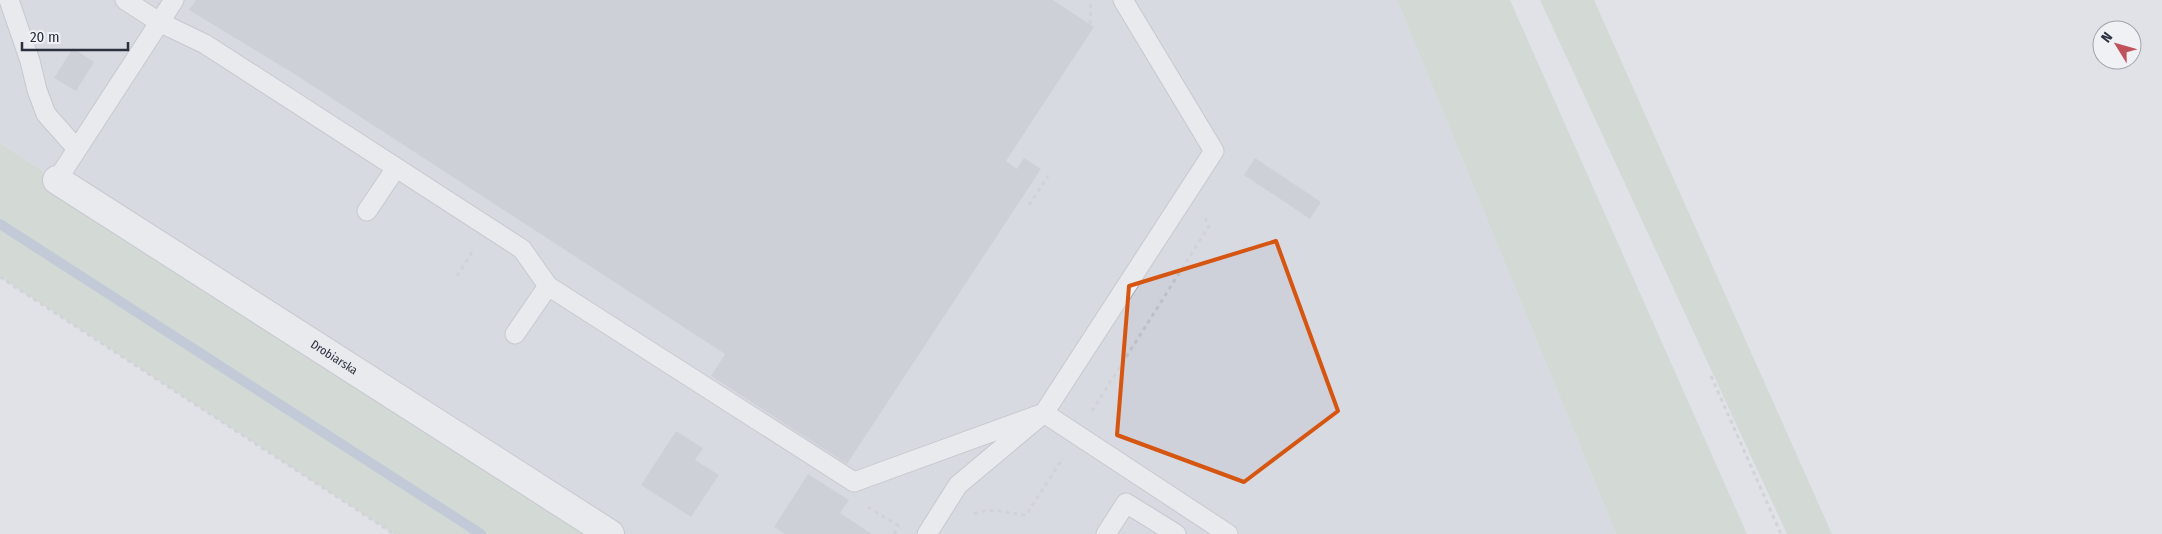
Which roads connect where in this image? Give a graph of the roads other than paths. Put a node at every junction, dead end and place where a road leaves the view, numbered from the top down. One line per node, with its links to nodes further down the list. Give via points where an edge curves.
1 (9, 0): 6 (lane, via 46,114)
2 (125, 0): 5 (lane)
3 (174, 0): 5 (lane)
4 (1123, 0): 12 (lane, via 1214,151)
5 (159, 22): 6 (lane); 7 (lane, via 205,44)
6 (77, 149): 8 (lane)
7 (396, 168): 9 (lane); 10 (lane, via 522,249)
8 (57, 180): 13 (street, Drobiarska)
9 (367, 211)
10 (548, 286): 11 (lane); 12 (lane, via 854,482)
11 (515, 334)
12 (1044, 413): 14 (lane, via 958,486); 17 (lane)
13 (610, 534)
14 (927, 534)
15 (1106, 534): 16 (lane, via 1126,503)
16 (1176, 534)
17 (1228, 534)

